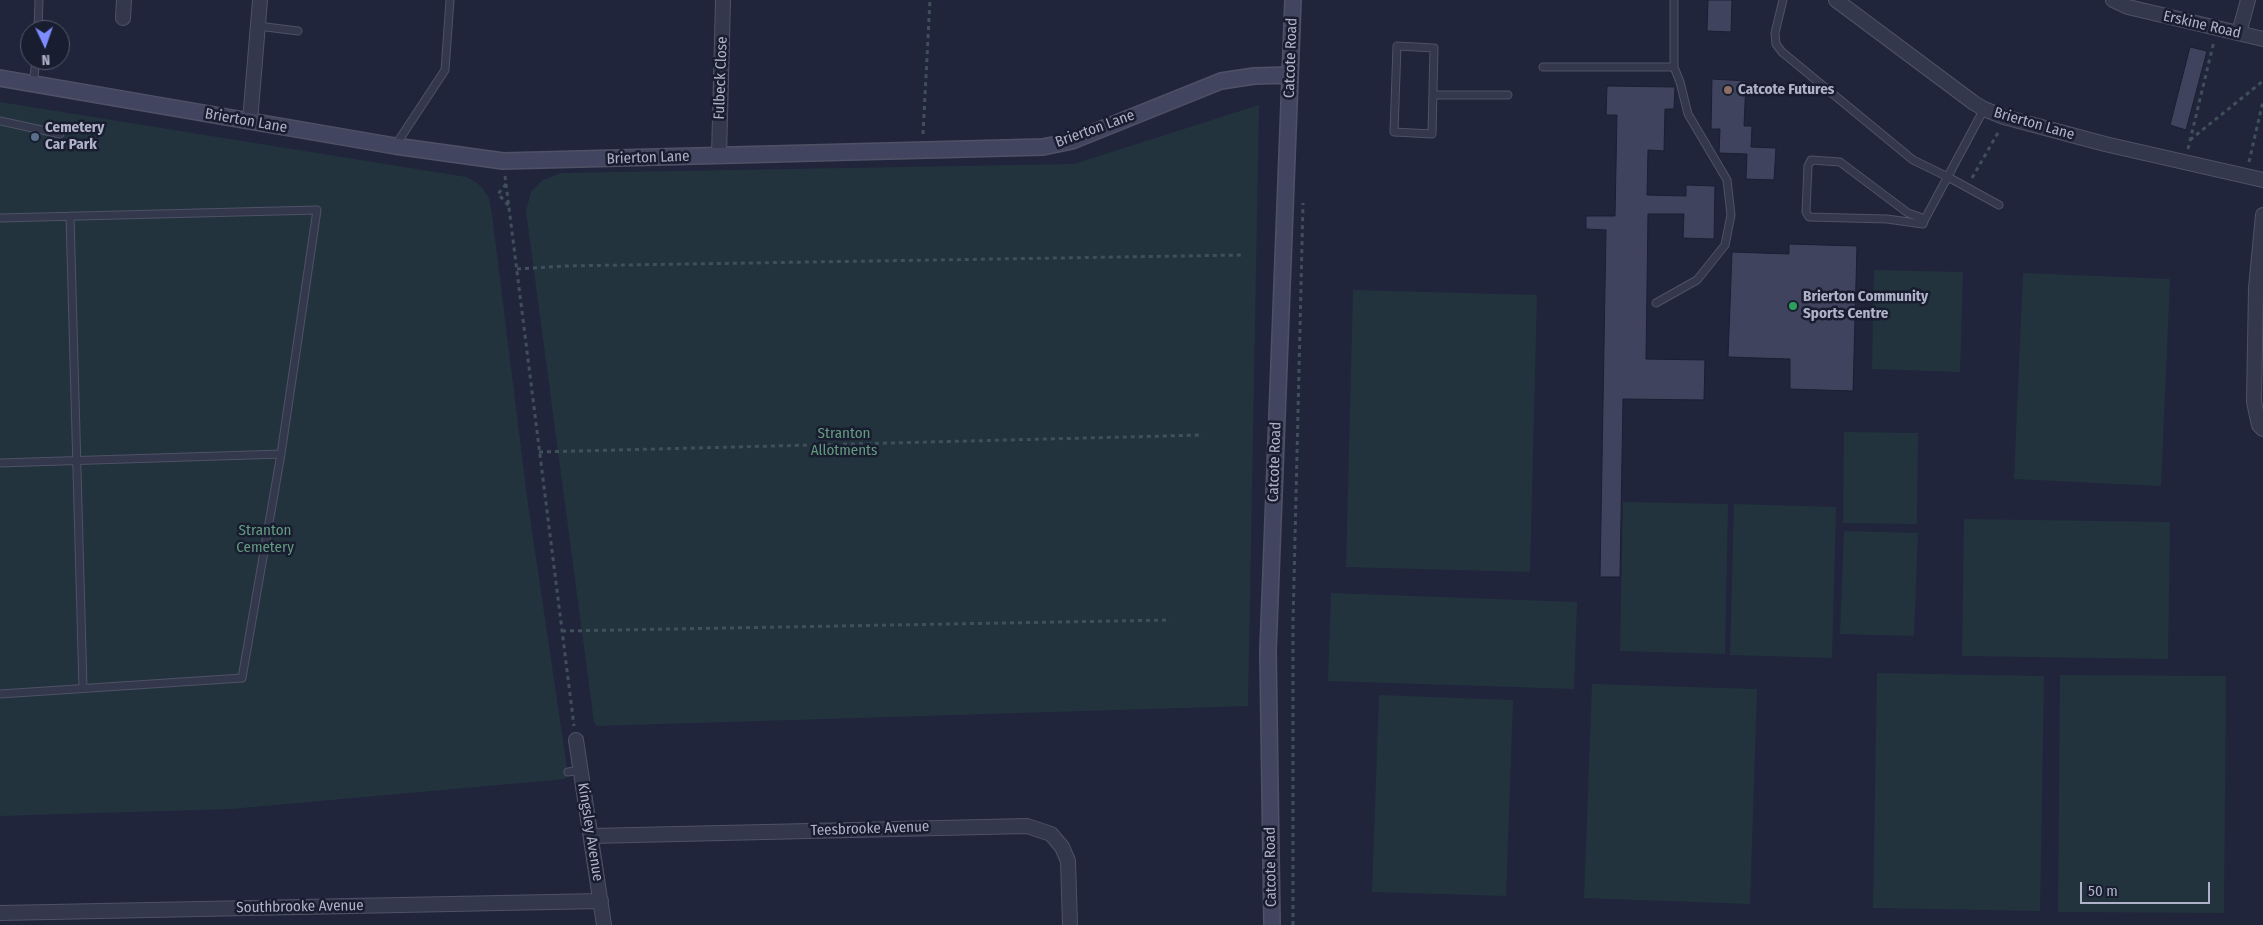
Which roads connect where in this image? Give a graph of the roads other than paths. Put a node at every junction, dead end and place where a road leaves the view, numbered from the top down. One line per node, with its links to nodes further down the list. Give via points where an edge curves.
1 (39, 0): 13 (lane)
2 (124, 0): 12 (street)
3 (260, 0): 14 (street)
4 (450, 0): 30 (lane, via 445,70)
5 (723, 0): 31 (street, Fulbeck Close)
6 (1293, 0): 21 (street, Catcote Road)
7 (1674, 0): 18 (lane)
8 (1783, 0): 32 (lane, via 1775,33 1776,44 1782,52 1913,160)
9 (1836, 0): 26 (street, Brierton Lane)
10 (2113, 0): 16 (street, Erskine Road, via 2128,7)
11 (2248, 0): 16 (street)
12 (123, 18)
13 (38, 20)
14 (258, 26): 15 (lane); 28 (street)
15 (298, 31)
16 (2239, 33): 17 (street, Erskine Road)
17 (2263, 39)
18 (1674, 66): 19 (lane); 40 (lane, via 1688,114 1727,180 1731,215 1725,245 1698,280)
19 (1543, 67)
20 (35, 70): 23 (lane)
21 (1290, 75): 31 (street, Brierton Lane, via 1221,81 1062,143 1024,148); 53 (street, Catcote Road, via 1268,651)
22 (0, 78): 23 (street, Brierton Lane)
23 (33, 85): 28 (street, Brierton Lane)
24 (1434, 95): 24 (lane, via 1432,134 1394,132 1397,46 1434,48); 25 (lane)
25 (1508, 95)
26 (1984, 109): 32 (lane); 33 (street, Brierton Lane, via 2105,144)
27 (0, 121): 29 (lane)
28 (250, 121): 30 (street, Brierton Lane)
29 (60, 134)
30 (395, 146): 31 (street, Brierton Lane, via 503,161)
31 (720, 156)
32 (1948, 177): 34 (lane); 38 (lane)
33 (2263, 180)
34 (1999, 205)
35 (2263, 214): 39 (street)
36 (70, 216): 37 (lane); 42 (lane, via 317,210); 43 (lane)
37 (0, 218)
38 (1926, 219): 38 (lane, via 1922,224 1887,219 1809,217 1806,212 1808,166 1812,160 1840,162 1908,213)
39 (2260, 289): 41 (street, via 2254,402)
40 (1656, 303)
41 (2263, 429)
42 (281, 454): 43 (lane); 45 (lane, via 242,678)
43 (75, 461): 44 (lane); 45 (lane)
44 (0, 463)
45 (83, 688): 46 (lane)
46 (0, 694)
47 (575, 735): 48 (street, Kingsley Avenue, via 574,771)
48 (591, 836): 49 (street, Kingsley Avenue); 52 (street, Teesbrooke Avenue, via 1027,826 1050,834 1062,847 1068,861)
49 (601, 901): 50 (street, Southbrooke Avenue); 51 (street, Kingsley Avenue)
50 (0, 913)
51 (604, 925)
52 (1070, 925)
53 (1272, 925)

